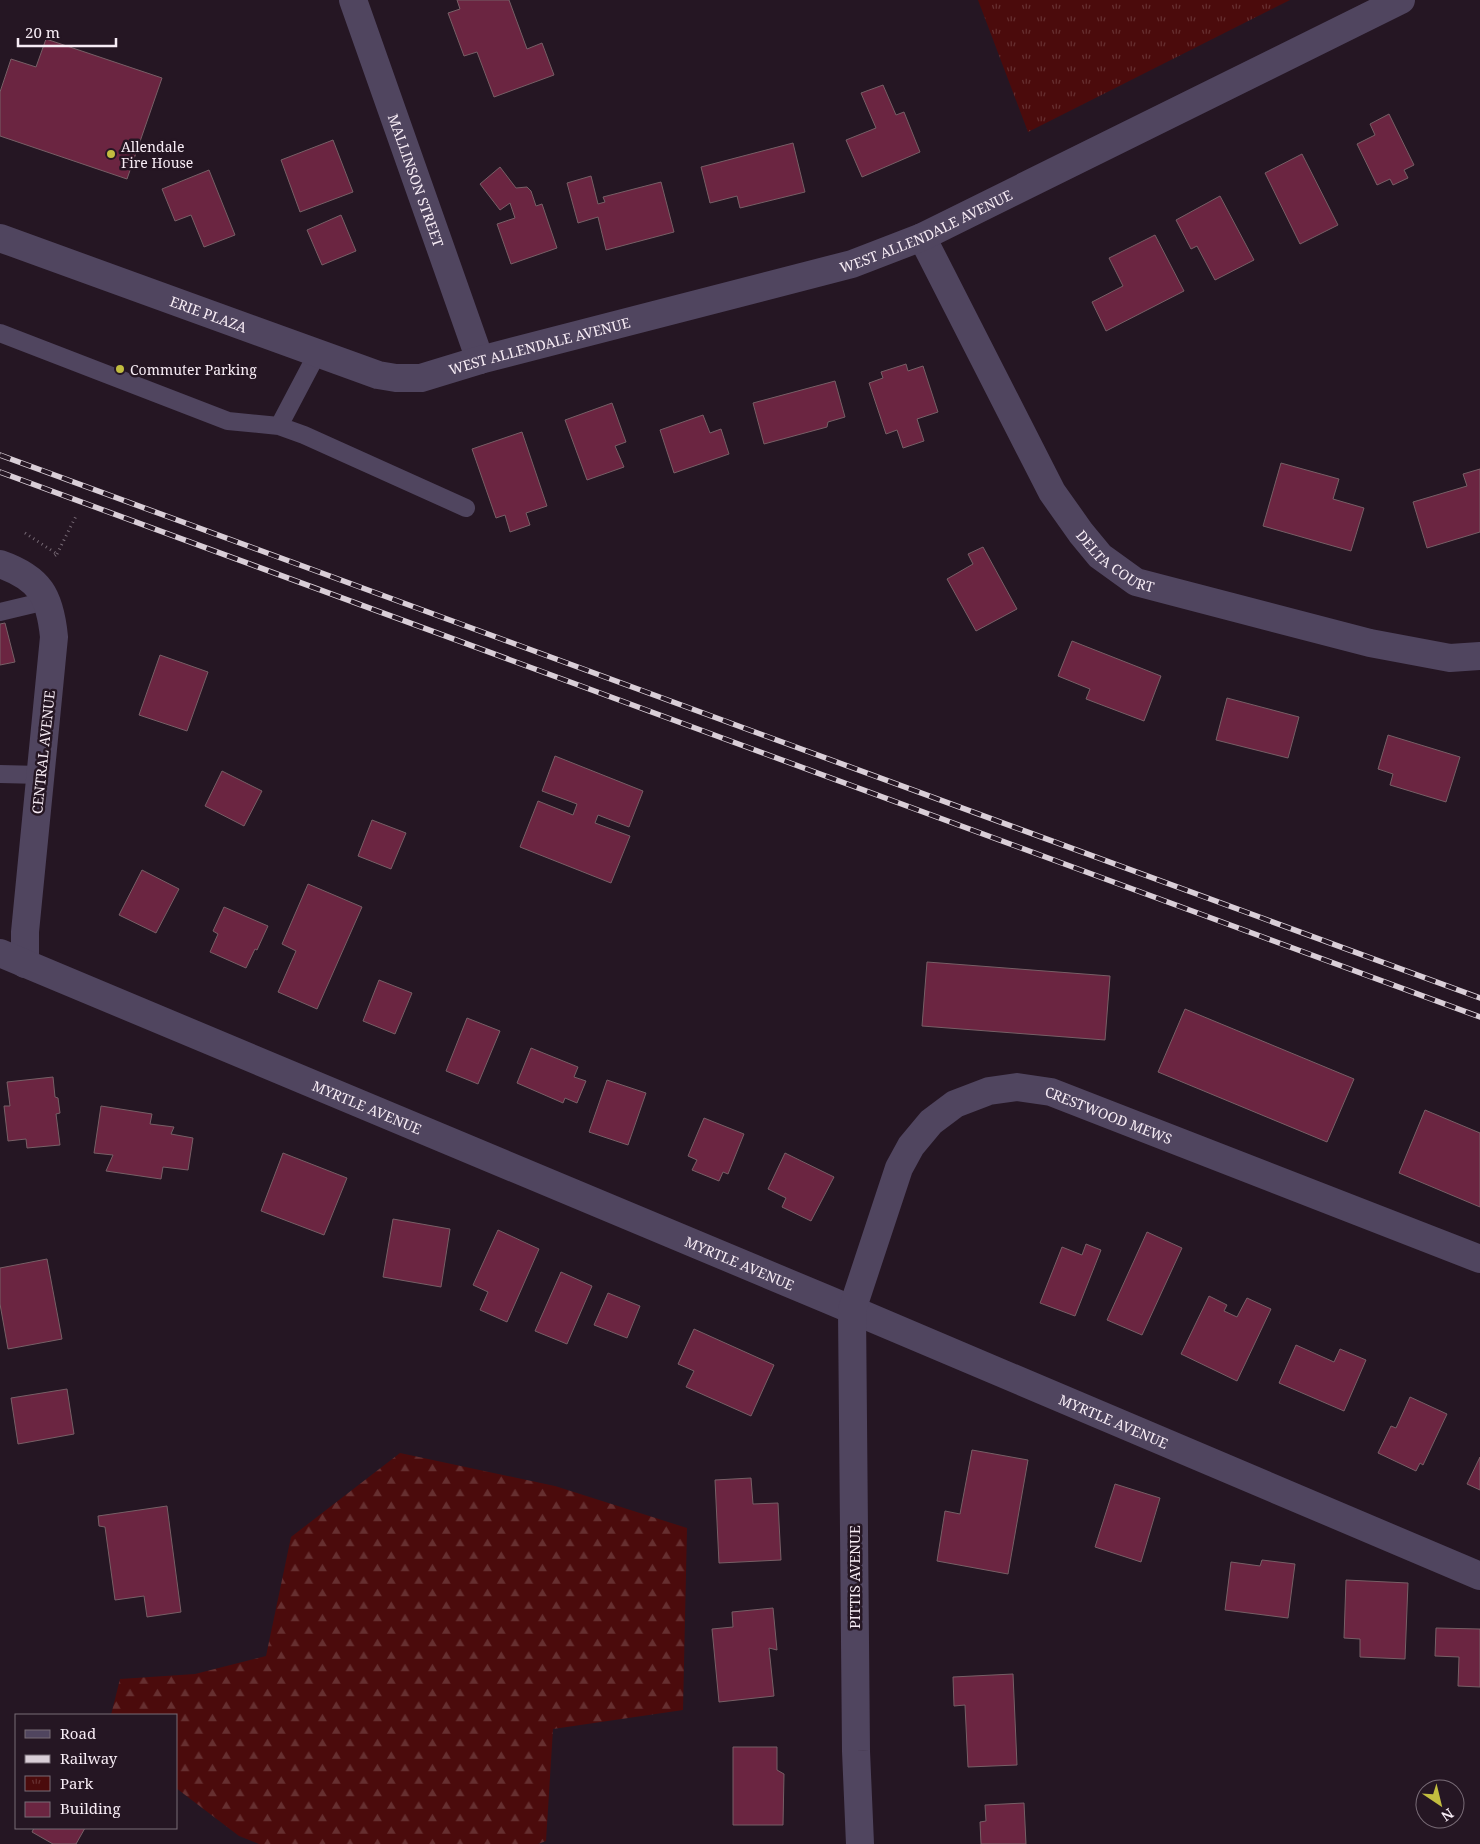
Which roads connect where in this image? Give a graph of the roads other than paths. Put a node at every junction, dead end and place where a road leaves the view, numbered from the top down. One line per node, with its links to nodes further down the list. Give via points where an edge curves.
1 (353, 0): 7 (street, MALLINSON STREET)
2 (1401, 0): 3 (street, WEST ALLENDALE AVENUE)
3 (922, 237): 7 (street, WEST ALLENDALE AVENUE, via 852,264); 14 (street, DELTA COURT, via 1052,492 1100,556 1136,582 1370,644 1450,658)
4 (0, 238): 6 (street, ERIE PLAZA)
5 (0, 334): 9 (lane, via 228,421)
6 (318, 352): 8 (street, ERIE PLAZA, via 378,375); 9 (lane)
7 (480, 360): 8 (street, WEST ALLENDALE AVENUE)
8 (421, 378)
9 (279, 426): 10 (lane, via 304,434)
10 (466, 508)
11 (0, 564): 12 (street, CENTRAL AVENUE, via 28,577)
12 (46, 601): 13 (lane); 16 (street, CENTRAL AVENUE, via 54,637)
13 (0, 612)
14 (1480, 656)
15 (0, 774): 16 (lane)
16 (41, 775): 18 (street, CENTRAL AVENUE, via 25,932)
17 (0, 953): 18 (street, MYRTLE AVENUE)
18 (25, 964): 20 (street, MYRTLE AVENUE)
19 (1480, 1258): 20 (street, CRESTWOOD MEWS, via 1050,1092 1017,1088 989,1091 955,1104 930,1122 911,1146 899,1168)
20 (852, 1310): 21 (street, MYRTLE AVENUE); 22 (street, PITTIS AVENUE, via 856,1751)
21 (1480, 1576)
22 (860, 1844)

